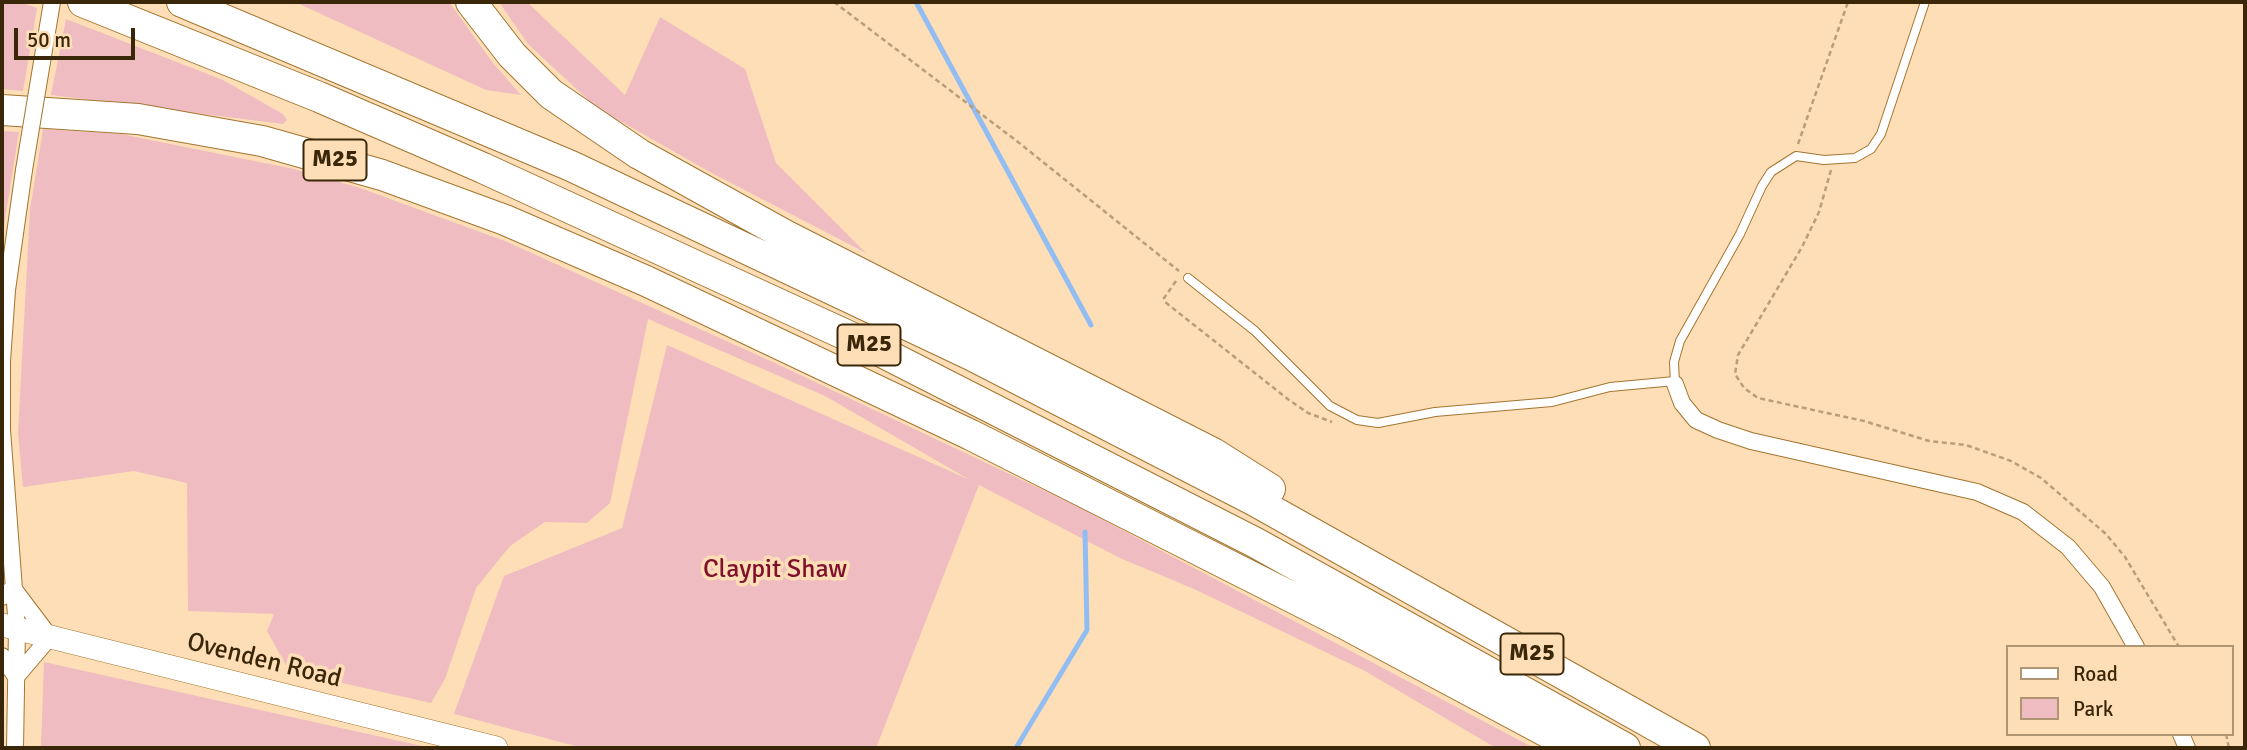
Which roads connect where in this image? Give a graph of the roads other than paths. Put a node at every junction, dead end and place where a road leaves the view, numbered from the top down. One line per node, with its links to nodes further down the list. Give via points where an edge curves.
1 (52, 2): 10 (street, bridge, via 24,170 2,360)
2 (83, 2): 19 (highway, M25, via 483,168 859,340 1279,555)
3 (182, 2): 9 (highway, M25, via 481,127 759,252 1112,426)
4 (471, 2): 9 (highway, M25, via 531,75 605,133 785,235 1213,453 1262,482)
5 (1925, 2): 8 (lane, via 1881,135 1871,149 1854,158 1796,156 1771,172 1680,341)
6 (2, 110): 18 (highway, M25, via 138,119 262,141 382,175 505,220 646,281 994,446 1332,617)
7 (1188, 278): 8 (lane, via 1255,331 1350,418 1378,423 1435,412 1552,402 1628,384)
8 (1675, 382): 13 (street, via 1682,403 1696,419 1718,430 1778,448 1977,492 2023,512 2068,547 2102,587)
9 (1368, 562): 20 (highway, M25)
10 (7, 593): 11 (street); 12 (street)
11 (10, 627): 12 (main road, Ovenden Road); 15 (street)
12 (50, 637): 15 (street); 17 (main road, Ovenden Road)
13 (2135, 645)
14 (2, 656): 15 (street)
15 (16, 677): 16 (street)
16 (15, 748)
17 (496, 748)
18 (1577, 748)
19 (1625, 748)
20 (1695, 748)

